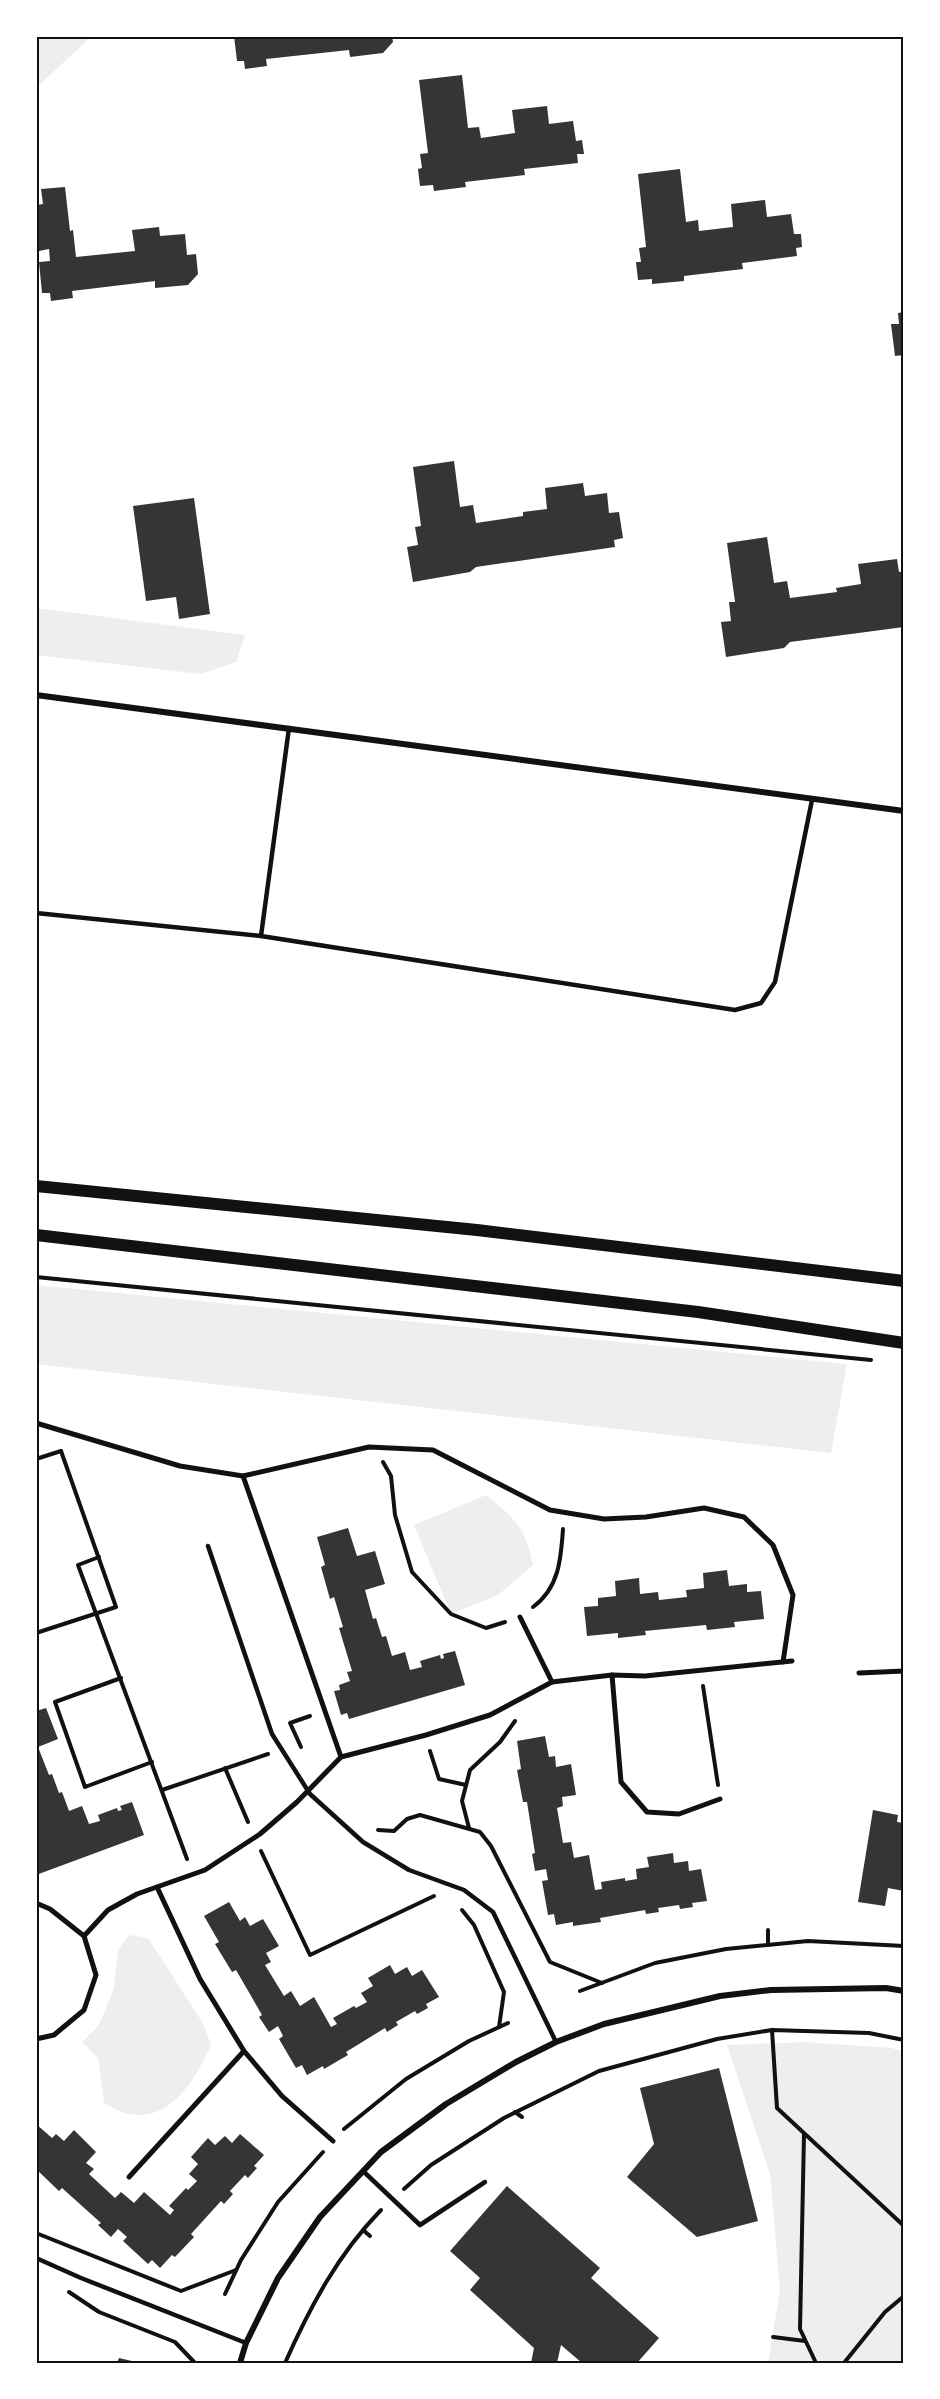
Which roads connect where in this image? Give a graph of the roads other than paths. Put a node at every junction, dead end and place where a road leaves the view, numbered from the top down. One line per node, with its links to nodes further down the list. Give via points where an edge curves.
1 (36, 695): 2 (street)
2 (289, 728): 3 (street); 6 (lane)
3 (812, 800): 4 (street); 6 (lane, via 775,982 761,1003 735,1010)
4 (904, 811)
5 (36, 913): 6 (lane)
6 (261, 936)
7 (36, 1186): 9 (main road, via 477,1230)
8 (36, 1235): 10 (main road, via 698,1312)
9 (904, 1281)
10 (904, 1343)
11 (36, 1422): 12 (street, via 180,1466)
12 (243, 1476): 16 (street, via 375,1447 433,1450 550,1510 604,1519 704,1508 744,1517 773,1545 793,1595); 21 (street)
13 (208, 1546): 22 (lane, via 269,1726)
14 (520, 1617): 20 (street)
15 (792, 1660): 16 (street)
16 (783, 1662): 19 (street, via 645,1676)
17 (904, 1671): 18 (street)
18 (859, 1673)
19 (612, 1675): 20 (street); 23 (street, via 621,1782 640,1804 647,1812 679,1814)
20 (552, 1682): 21 (street, via 490,1715)
21 (341, 1756): 22 (street)
22 (308, 1791): 24 (street, via 255,1837 205,1870); 29 (lane, via 363,1842 409,1870 464,1890 493,1912)
23 (720, 1799)
24 (157, 1887): 26 (street, via 108,1910); 30 (street, via 200,1979)
25 (36, 1903): 26 (street)
26 (84, 1936): 28 (street, via 96,1975 84,2010 54,2035)
27 (904, 1991): 29 (street, via 782,1990 720,1996 604,2024)
28 (36, 2039)
29 (556, 2042): 32 (street, via 446,2104 381,2152)
30 (244, 2051): 31 (street, via 282,2096); 33 (street)
31 (333, 2141)
32 (363, 2171): 34 (lane, via 420,2225); 36 (street, via 320,2217 278,2278)
33 (129, 2177)
34 (485, 2182)
35 (36, 2258): 36 (lane)
36 (246, 2343): 37 (street)
37 (240, 2363)

